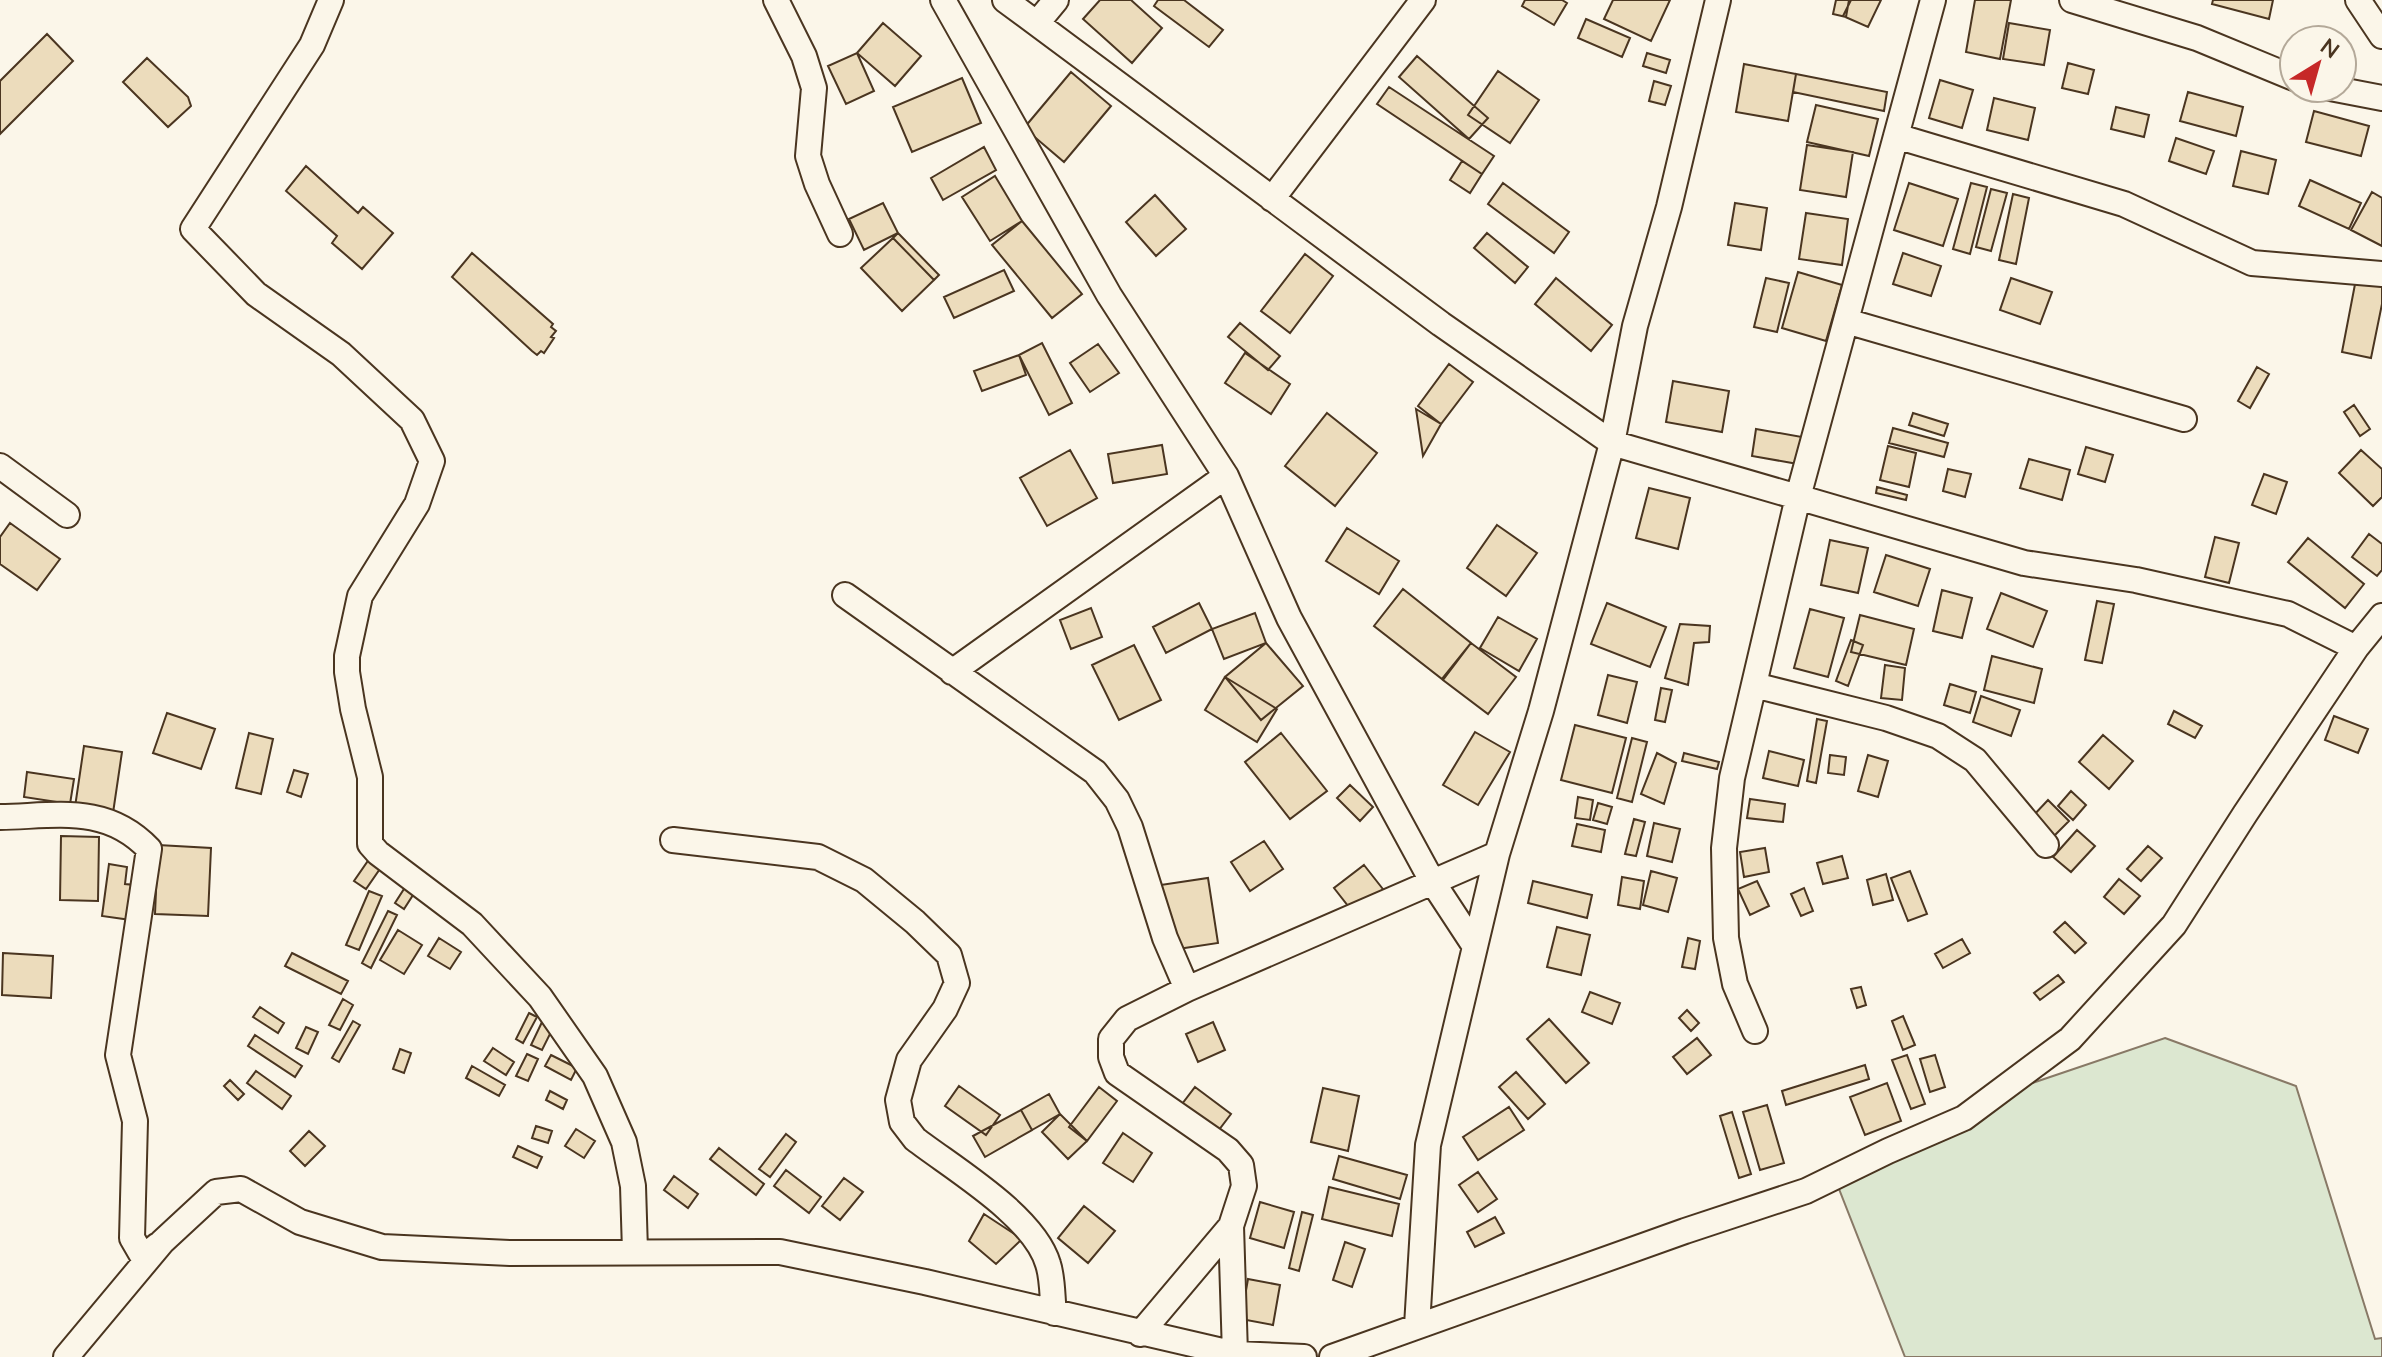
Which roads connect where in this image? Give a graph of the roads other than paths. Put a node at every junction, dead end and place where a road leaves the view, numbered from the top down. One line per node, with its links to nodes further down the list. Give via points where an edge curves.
1 (331, 0): 42 (street, via 312,45 193,229 256,294 341,354 412,420 432,461 417,504 360,596 347,656 353,709 370,777 370,844 472,924 540,997 595,1076 624,1142 633,1186)
2 (776, 0): 18 (street, via 814,88 808,156)
3 (943, 0): 24 (street, via 1109,295)
4 (1005, 0): 11 (street)
5 (1056, 0): 11 (street)
6 (1423, 0): 17 (street)
7 (1718, 0): 22 (street, via 1635,326)
8 (1933, 0): 16 (street)
9 (2072, 0): 13 (street, via 2197,38)
10 (2358, 0): 12 (street)
11 (1037, 23): 17 (street)
12 (2382, 36)
13 (2278, 71)
14 (2358, 95): 15 (street)
15 (2382, 98)
16 (1896, 136): 19 (street, via 2124,204 2252,263); 20 (street)
17 (1272, 199): 22 (street)
18 (840, 234)
19 (2382, 274)
20 (1846, 321): 21 (street); 25 (street)
21 (2184, 419)
22 (1612, 443): 25 (street); 35 (street)
23 (0, 466): 26 (street)
24 (1226, 476): 30 (street); 36 (street, via 1289,618)
25 (1798, 497): 29 (street, via 2024,563 2136,580 2288,614); 31 (street)
26 (67, 515)
27 (845, 595): 30 (street)
28 (2382, 616): 29 (street)
29 (2356, 648): 44 (street, via 2174,925 2070,1039 1964,1118 1806,1191)
30 (952, 672): 38 (street, via 1095,772 1117,800)
31 (1754, 685): 34 (street, via 1938,736 1975,760); 39 (street, via 1732,778 1724,848 1726,938 1735,984)
32 (0, 817): 41 (street, via 90,815 133,832 149,849 118,1055 135,1121 132,1238 143,1257)
33 (673, 840): 43 (street, via 818,857 864,880 949,955 957,983 909,1060 898,1100 902,1122 915,1139 1029,1230 1049,1264)
34 (2046, 845)
35 (1497, 854): 36 (street); 37 (street)
36 (1432, 881): 37 (street); 38 (street)
37 (1474, 945): 44 (street, via 1428,1145)
38 (1187, 989): 40 (street, via 1127,1019 1111,1039 1111,1057 1117,1073 1228,1150 1241,1165 1244,1186)
39 (1755, 1031)
40 (1231, 1226): 45 (street); 46 (street)
41 (162, 1242): 42 (street, via 216,1192 241,1189 300,1222 382,1247); 47 (street)
42 (635, 1251): 43 (street, via 780,1252)
43 (1054, 1313): 45 (street)
44 (1417, 1326): 49 (street)
45 (1140, 1334): 46 (street)
46 (1235, 1354): 48 (street)
47 (66, 1357)
48 (1304, 1357)
49 (1332, 1357)

